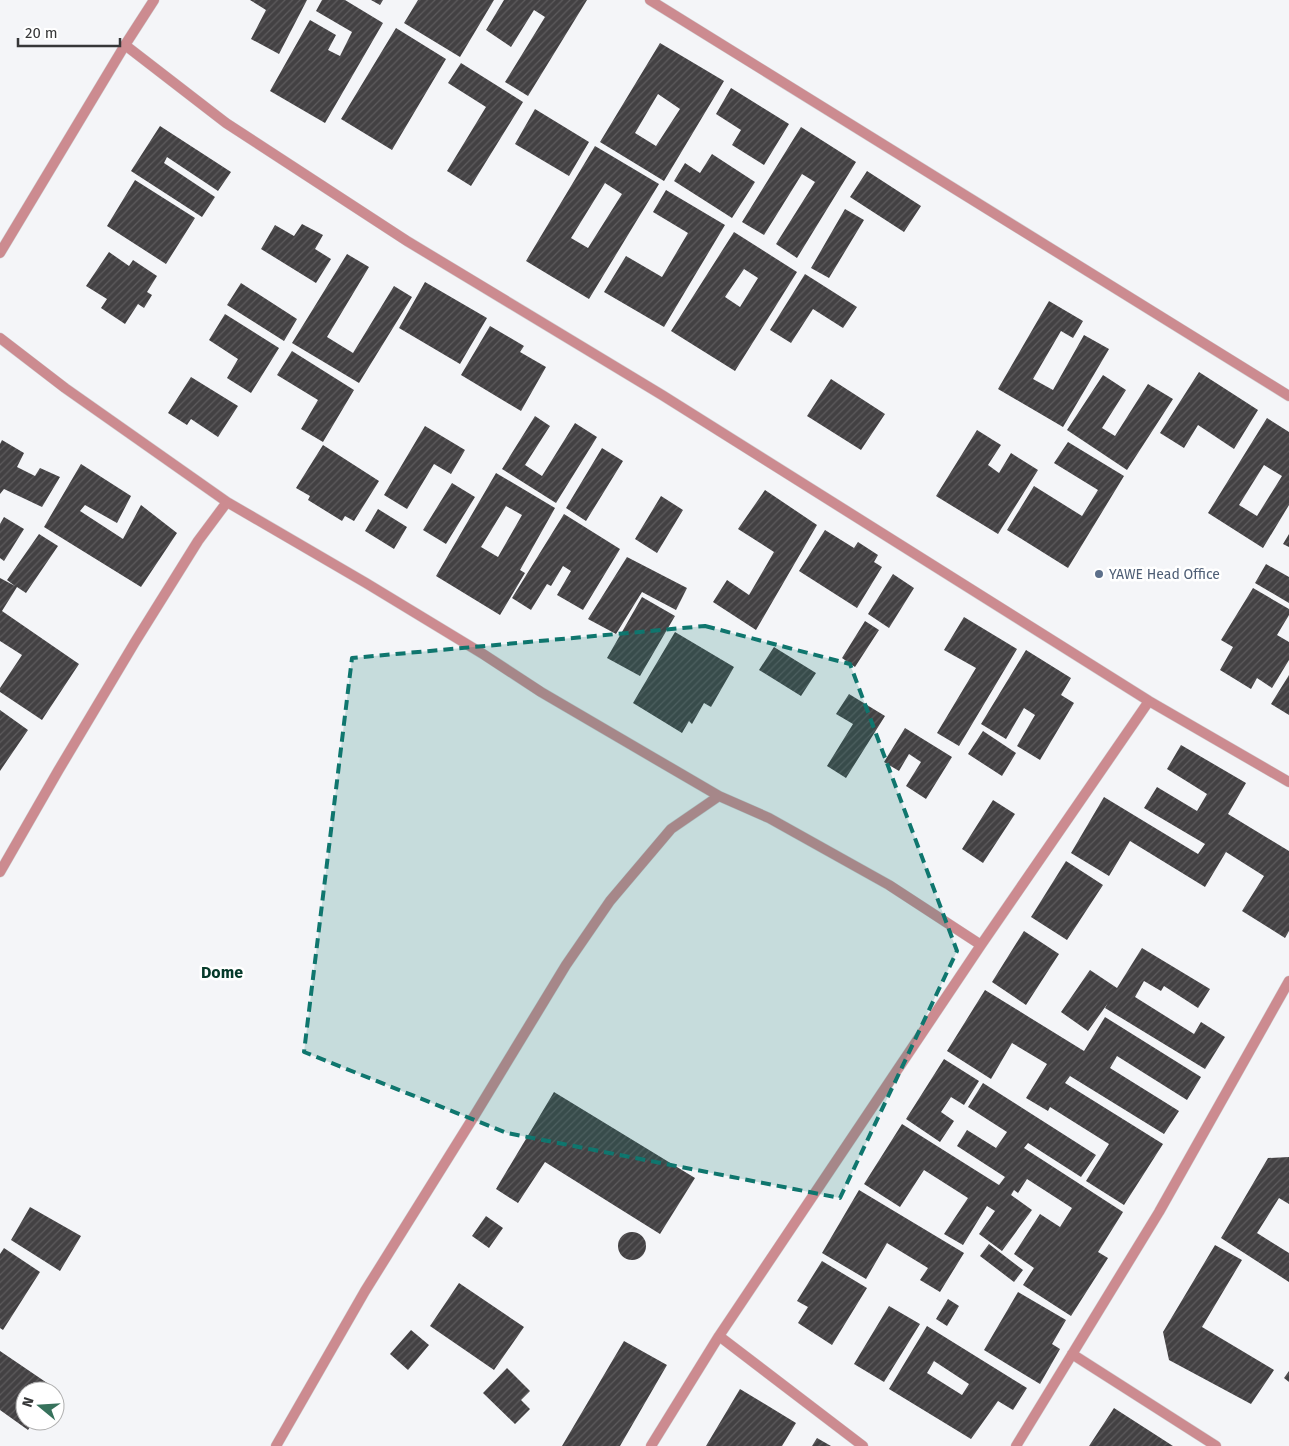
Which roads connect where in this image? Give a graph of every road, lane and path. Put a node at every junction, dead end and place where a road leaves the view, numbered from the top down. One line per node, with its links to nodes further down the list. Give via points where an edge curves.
1 (154, 0): 3 (street)
2 (650, 0): 6 (street)
3 (124, 46): 4 (street); 8 (street, via 226,123 407,241 662,395)
4 (0, 253)
5 (0, 338): 7 (street, via 65,388)
6 (1289, 396)
7 (228, 502): 10 (street); 11 (street, via 198,541 135,642)
8 (1149, 701): 9 (street); 12 (street)
9 (1289, 782)
10 (719, 796): 12 (street, via 769,818 889,886); 16 (street, via 672,829 610,901 566,965 365,1291)
11 (0, 872)
12 (981, 945): 14 (street)
13 (1289, 981): 15 (street, via 1159,1212)
14 (719, 1336): 17 (street); 18 (street)
15 (1072, 1354): 19 (street); 20 (street)
16 (276, 1446)
17 (651, 1446)
18 (863, 1446)
19 (1016, 1446)
20 (1216, 1446)

